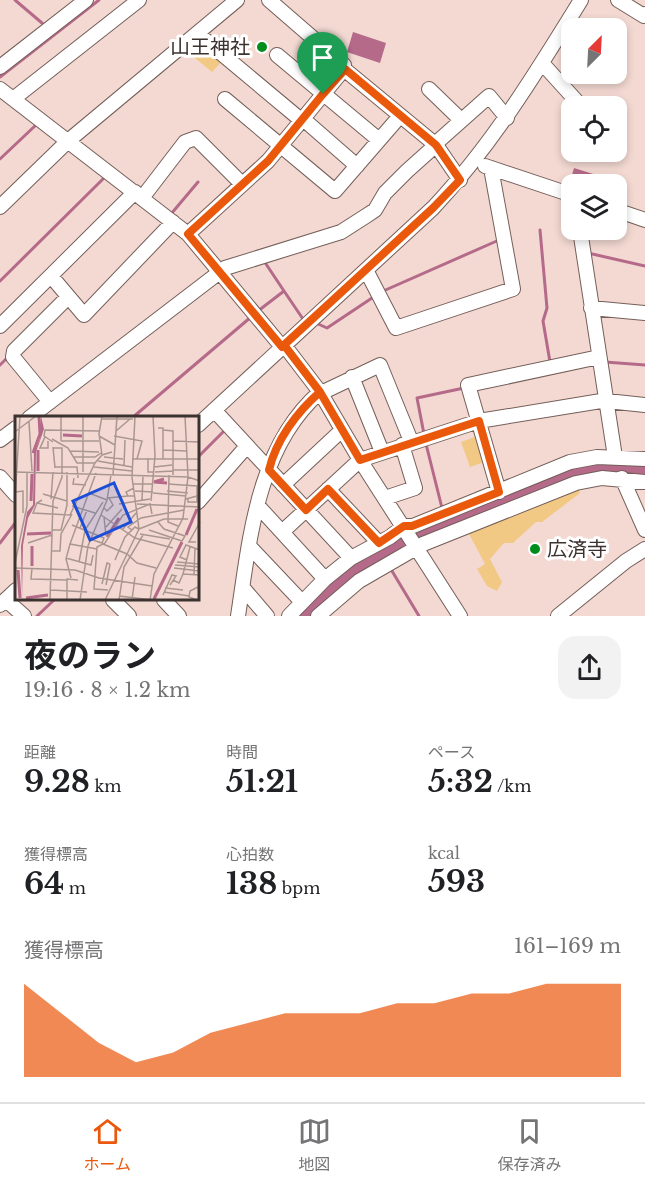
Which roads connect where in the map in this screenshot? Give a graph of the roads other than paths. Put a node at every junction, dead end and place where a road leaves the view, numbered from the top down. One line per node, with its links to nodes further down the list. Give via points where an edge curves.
1 (86, 0): 11 (street)
2 (139, 0): 17 (street)
3 (237, 0): 8 (street)
4 (269, 0): 12 (street)
5 (581, 0): 10 (street)
6 (618, 0): 7 (street)
7 (645, 14)
8 (198, 34): 21 (street); 24 (street)
9 (276, 55): 15 (street)
10 (542, 63): 16 (street); 20 (street)
11 (0, 67)
12 (345, 69): 15 (street); 19 (street)
13 (0, 89): 17 (street)
14 (429, 89): 22 (street)
15 (323, 94): 21 (street); 23 (street)
16 (572, 96)
17 (13, 99): 24 (street)
18 (225, 99): 25 (street)
19 (400, 116): 23 (street); 26 (street)
20 (507, 118): 22 (street, via 489,96); 27 (street)
21 (301, 119): 25 (street); 28 (street)
22 (461, 120): 26 (street)
23 (379, 140): 28 (street)
24 (68, 141): 33 (street); 34 (street)
25 (280, 144): 28 (street, via 335,191); 31 (street, via 268,161)
26 (435, 145): 30 (street); 41 (street, via 386,193 375,210 341,232)
27 (474, 162): 29 (street); 30 (street)
28 (357, 166)
29 (491, 168): 32 (street); 40 (street, via 513,289 396,328)
30 (460, 180): 40 (street)
31 (242, 184): 33 (street, via 196,138 185,142); 38 (street)
32 (561, 191)
33 (138, 195): 37 (street); 42 (street)
34 (0, 207)
35 (627, 214): 36 (street)
36 (645, 220)
37 (173, 222): 38 (street); 43 (street, via 84,315)
38 (188, 234): 41 (street)
39 (581, 240): 44 (street)
40 (366, 270): 47 (street)
41 (220, 272): 47 (street); 52 (street)
42 (51, 276): 43 (street); 46 (street)
43 (68, 297): 52 (street, via 14,351 13,357)
44 (591, 308): 45 (street); 48 (street)
45 (645, 313)
46 (0, 326)
47 (283, 346): 50 (street); 54 (street)
48 (599, 357): 51 (street); 56 (street, via 468,385)
49 (352, 377): 50 (street); 61 (street, via 380,364); 63 (street)
50 (320, 392): 59 (street); 67 (street, via 287,428)
51 (607, 401): 53 (street); 56 (street); 64 (street)
52 (50, 402): 55 (street)
53 (645, 405)
54 (214, 410): 57 (street); 62 (street)
55 (32, 416)
56 (479, 421): 61 (street); 73 (street)
57 (200, 423)
58 (15, 429): 60 (street)
59 (342, 430): 66 (street); 71 (street)
60 (0, 440)
61 (406, 443): 63 (street); 75 (street, via 415,488)
62 (247, 446): 67 (street); 76 (street)
63 (382, 452): 66 (street)
64 (615, 457): 65 (street); 73 (street, via 570,462)
65 (645, 459)
66 (360, 460): 72 (street); 75 (street)
67 (269, 470): 71 (street); 77 (street)
68 (0, 477): 74 (street)
69 (622, 478): 70 (street); 80 (street); 83 (street, via 576,483)
70 (645, 482)
71 (283, 486): 78 (street)
72 (328, 489): 78 (street); 82 (street)
73 (499, 492): 79 (street)
74 (15, 494)
75 (385, 498): 79 (street)
76 (200, 500)
77 (258, 506): 81 (street); 84 (street)
78 (306, 510): 81 (street); 86 (street)
79 (405, 528): 82 (street); 83 (street)
80 (645, 530)
81 (282, 532): 87 (street)
82 (379, 543): 86 (street)
83 (416, 546): 99 (street, via 359,581); 100 (street)
84 (250, 547): 88 (street); 92 (street)
85 (645, 549): 101 (street)
86 (351, 558): 87 (street)
87 (325, 579): 92 (street)
88 (243, 588): 96 (street); 97 (street)
89 (8, 598): 93 (street)
90 (114, 601): 94 (street)
91 (165, 601): 95 (street)
92 (302, 602): 98 (street)
93 (24, 616)
94 (129, 616)
95 (179, 616)
96 (238, 616)
97 (267, 616)
98 (288, 616)
99 (318, 616)
100 (460, 616)
101 (558, 616)

